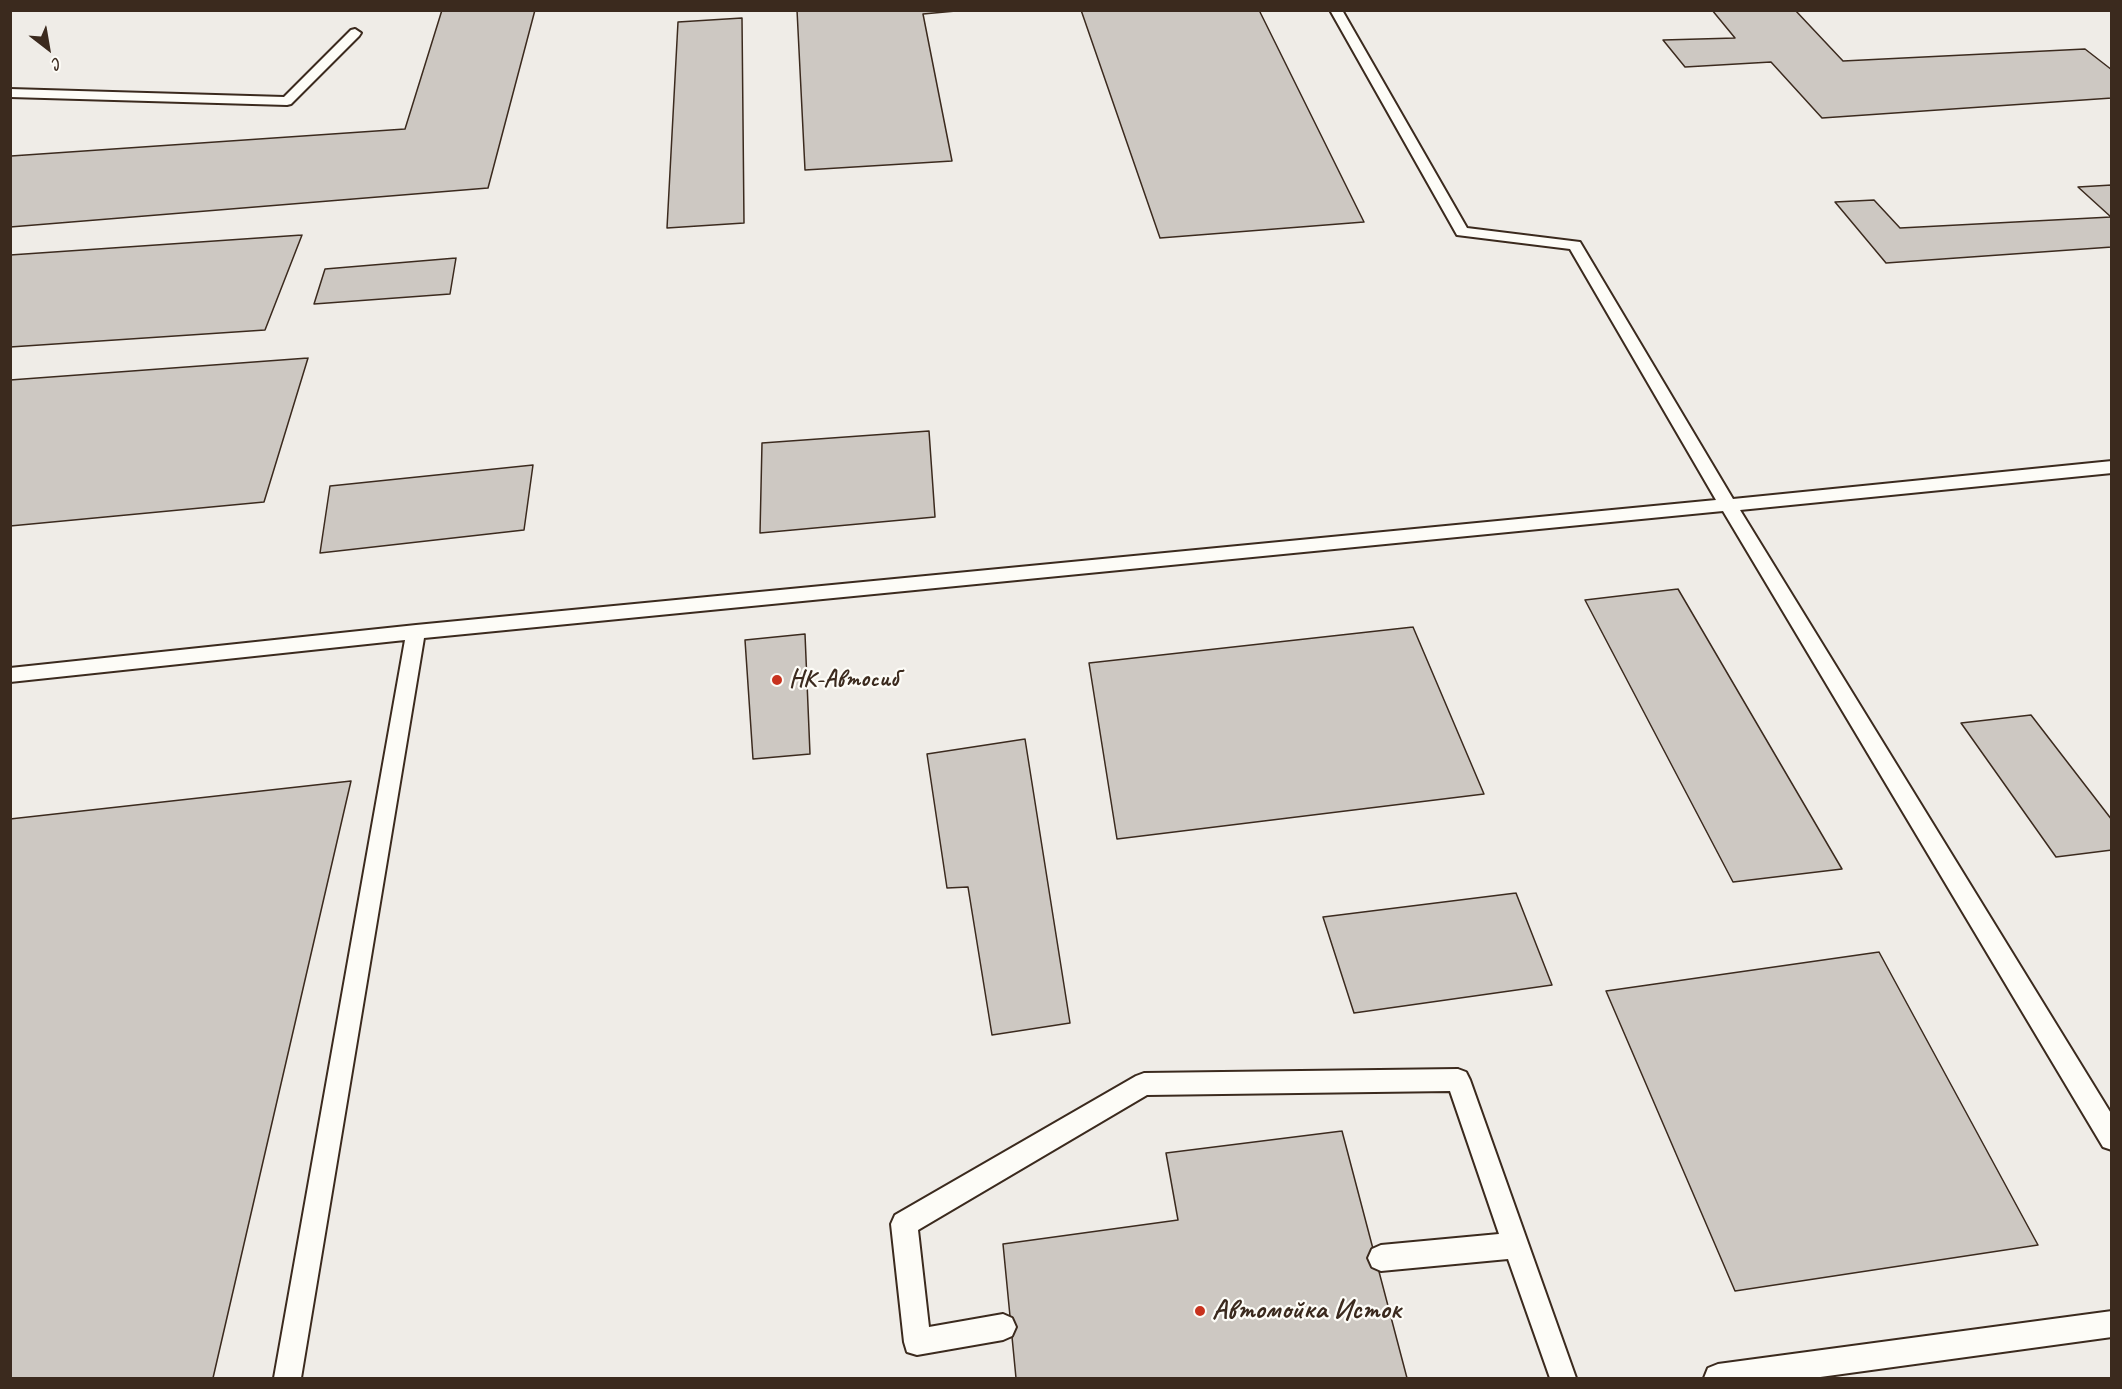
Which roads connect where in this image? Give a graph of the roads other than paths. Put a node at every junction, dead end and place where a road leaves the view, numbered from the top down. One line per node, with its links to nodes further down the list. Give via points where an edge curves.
1 (1336, 10): 5 (lane, via 1461,232 1575,245)
2 (355, 33): 3 (lane, via 287,101)
3 (10, 93)
4 (2112, 467): 5 (lane)
5 (1728, 505): 6 (lane); 8 (lane)
6 (416, 632): 7 (lane); 13 (lane)
7 (10, 675)
8 (2112, 1138)
9 (1517, 1245): 10 (lane); 12 (lane, via 1458,1080 1144,1084 904,1224 917,1342); 14 (lane)
10 (1381, 1258)
11 (2112, 1324): 15 (lane)
12 (1003, 1327)
13 (287, 1378)
14 (1563, 1378)
15 (1718, 1378)

